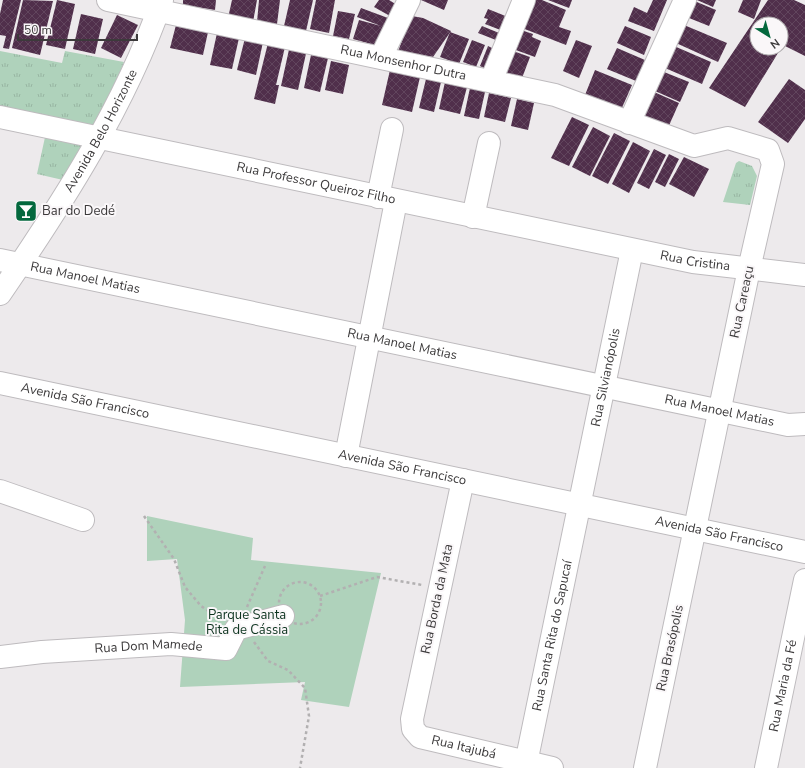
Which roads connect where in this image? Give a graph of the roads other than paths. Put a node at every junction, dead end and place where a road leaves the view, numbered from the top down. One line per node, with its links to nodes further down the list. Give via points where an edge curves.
1 (108, 0): 5 (street, Rua Monsenhor Dutra)
2 (409, 0): 6 (street)
3 (524, 0): 7 (street)
4 (685, 0): 9 (street)
5 (160, 5): 6 (street, Rua Monsenhor Dutra); 11 (street, Avenida Belo Horizonte, via 133,72)
6 (381, 58): 7 (street, Rua Monsenhor Dutra)
7 (491, 81): 9 (street, Rua Monsenhor Dutra, via 561,97)
8 (0, 117): 11 (street, Rua Professor Queiroz Filho)
9 (630, 123): 13 (street, Rua Monsenhor Dutra)
10 (392, 129): 14 (street)
11 (100, 137): 14 (street, Rua Professor Queiroz Filho); 17 (street, Avenida Belo Horizonte)
12 (489, 143): 15 (street)
13 (694, 146): 18 (street, Rua Careaçu, via 728,138 768,150 773,164)
14 (387, 199): 15 (street, Rua Professor Queiroz Filho); 21 (street)
15 (474, 217): 16 (street, Rua Professor Queiroz Filho)
16 (632, 250): 18 (street, Rua Cristina, via 693,262); 23 (street, Rua Silvianópolis)
17 (10, 262): 20 (street, Avenida Belo Horizonte); 21 (street, Rua Manoel Matias)
18 (749, 269): 19 (street, Rua Cristina); 24 (street, Rua Careaçu)
19 (805, 275)
20 (0, 294)
21 (368, 337): 23 (street, Rua Manoel Matias); 26 (street)
22 (0, 383): 26 (street, Avenida São Francisco)
23 (604, 386): 24 (street, Rua Manoel Matias); 29 (street, Rua Silvianópolis)
24 (720, 410): 25 (street, Rua Manoel Matias, via 788,425); 31 (street, Rua Careaçu)
25 (805, 424)
26 (346, 456): 27 (street, Avenida São Francisco)
27 (463, 480): 29 (street, Avenida São Francisco); 36 (street, Rua Borda da Mata)
28 (0, 491): 30 (street)
29 (580, 505): 31 (street, Avenida São Francisco); 37 (street, Rua Santa Rita do Sapucaí)
30 (82, 520)
31 (695, 529): 32 (street, Avenida São Francisco); 39 (street, Rua Brasópolis)
32 (805, 552)
33 (805, 580): 40 (street, Rua Maria da Fé)
34 (283, 616): 35 (street, Rua Dom Mamede, via 236,629 226,649 171,644)
35 (0, 657)
36 (412, 719): 37 (street, Rua Itajubá, via 413,729 420,737)
37 (526, 765): 38 (street, Rua Itajubá)
38 (552, 768)
39 (645, 768)
40 (766, 768)

